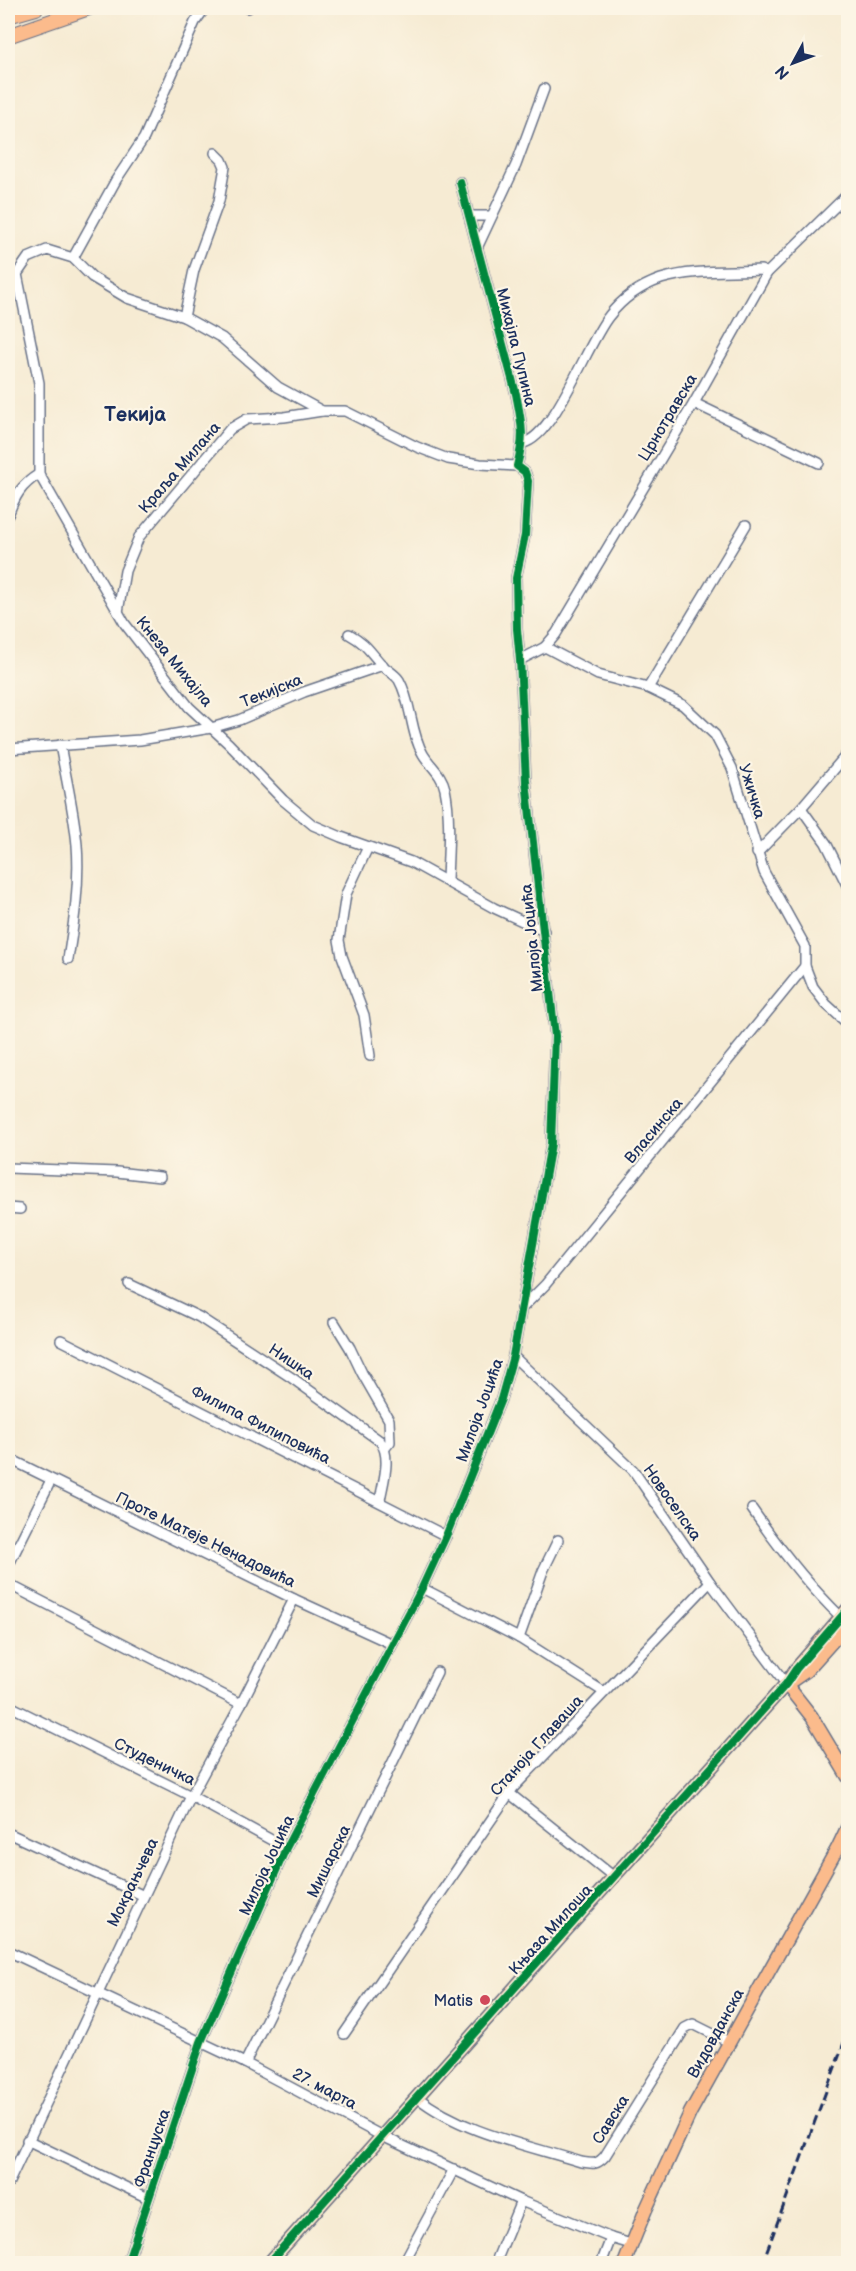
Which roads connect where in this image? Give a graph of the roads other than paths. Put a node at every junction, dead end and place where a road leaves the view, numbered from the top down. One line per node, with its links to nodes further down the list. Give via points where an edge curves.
1 (36, 8): 4 (highway)
2 (88, 8): 5 (highway)
3 (205, 8): 13 (street, via 195,22 144,138)
4 (8, 16)
5 (8, 36)
6 (544, 89): 11 (street, via 516,165)
7 (215, 153): 15 (street, via 225,167 219,201 194,270)
8 (459, 182): 10 (street, Михајла Пупина)
9 (849, 194): 14 (street, Црнотравска)
10 (469, 216): 11 (street); 12 (street, Михајла Пупина)
11 (491, 216): 12 (street)
12 (477, 248): 18 (street, Михајла Пупина, via 516,394)
13 (73, 258): 15 (street, via 92,277 127,298); 21 (street, Кнеза Михајла, via 47,250 28,258 17,274 39,383)
14 (767, 273): 16 (street, Црнотравска); 18 (street, via 690,273 660,279 633,293 594,338 556,412 530,441)
15 (184, 317): 17 (street, via 222,338 278,387)
16 (694, 403): 19 (street); 26 (street, Црнотравска, via 586,586)
17 (322, 411): 20 (street, via 345,411 448,459); 24 (street, Краља Милана, via 247,418 230,429 139,537 125,571)
18 (523, 442): 20 (street, Михајла Пупина)
19 (819, 463)
20 (517, 466): 27 (street, via 528,481 525,535 516,578)
21 (39, 474): 22 (street, via 16,493); 24 (street, Кнеза Михајла)
22 (8, 515)
23 (746, 525): 29 (street)
24 (118, 612): 30 (street, Кнеза Михајла, via 189,707)
25 (349, 634): 28 (street, via 363,642)
26 (544, 647): 27 (street, Црнотравска); 29 (street, Ужичка, via 598,675)
27 (520, 660): 39 (street, Милоја Јоцића, via 526,781)
28 (383, 665): 30 (street, Текијска); 37 (street, via 398,678 423,754 445,786)
29 (648, 688): 36 (street, Ужичка, via 683,705 715,735 732,768)
30 (211, 728): 31 (street, Текијска, via 140,740); 35 (street, Кнеза Михајла, via 313,825)
31 (60, 745): 32 (street, Текијска); 40 (street, via 77,843 78,878)
32 (8, 749)
33 (849, 753): 34 (street)
34 (801, 808): 36 (street); 38 (street, via 826,843)
35 (368, 847): 37 (street, Кнеза Михајла); 43 (street, via 346,894 339,940 364,1015)
36 (757, 853): 41 (street, Ужичка, via 805,946)
37 (447, 880): 39 (street, Кнеза Михајла)
38 (849, 887)
39 (544, 931): 49 (street, Милоја Јоцића, via 555,1036 551,1144)
40 (68, 959)
41 (805, 966): 42 (street, Ужичка, via 817,995); 49 (street, Власинска, via 545,1285)
42 (849, 1024)
43 (370, 1056)
44 (8, 1168): 45 (street)
45 (160, 1177)
46 (8, 1209): 47 (street)
47 (20, 1209)
48 (129, 1284): 53 (street, Нишка, via 199,1317 292,1378)
49 (521, 1309): 52 (street, Милоја Јоцића)
50 (334, 1322): 53 (street, via 389,1420 390,1442)
51 (61, 1340): 56 (street, Филипа Филиповића)
52 (513, 1356): 58 (street, Милоја Јоцића, via 501,1399); 61 (street, Новоселска, via 633,1470)
53 (385, 1448): 56 (street, via 386,1470)
54 (8, 1458): 55 (street, Проте Матеје Ненадовића)
55 (51, 1480): 60 (street); 64 (street, Проте Матеје Ненадовића)
56 (380, 1500): 58 (street, Филипа Филиповића)
57 (752, 1509): 65 (street, via 789,1561)
58 (446, 1536): 63 (street, Милоја Јоцића)
59 (558, 1540): 66 (street)
60 (8, 1566)
61 (710, 1582): 69 (street, Новоселска); 70 (street, Станоја Главаша)
62 (8, 1584): 71 (street)
63 (422, 1588): 66 (street); 67 (street, Милоја Јоцића)
64 (294, 1599): 67 (street, Проте Матеје Ненадовића); 71 (street, Мокрањчева)
65 (846, 1617): 69 (main road, Књаза Милоша)
66 (519, 1638): 70 (street)
67 (392, 1644): 78 (street, Милоја Јоцића)
68 (437, 1672): 86 (street, Мишарска)
69 (786, 1684): 73 (main road, via 812,1717); 79 (main road, Књаза Милоша)
70 (604, 1692): 74 (street, Станоја Главаша)
71 (241, 1704): 75 (street, Мокрањчева)
72 (8, 1706): 75 (street, Студеничка)
73 (849, 1777)
74 (509, 1793): 79 (street); 83 (street, Станоја Главаша)
75 (190, 1796): 78 (street, Студеничка); 80 (street, Мокрањчева)
76 (849, 1826): 85 (main road, Видовданска)
77 (8, 1833): 80 (street)
78 (286, 1848): 84 (street, Милоја Јоцића)
79 (614, 1877): 87 (main road, Књаза Милоша)
80 (142, 1895): 82 (street, Мокрањчева)
81 (8, 1951): 82 (street, 27. марта)
82 (96, 1994): 84 (street, 27. марта); 89 (street, Мокрањчева)
83 (344, 2034)
84 (201, 2042): 86 (street, 27. марта); 92 (street, Француска)
85 (729, 2042): 87 (street, Савска, via 693,2024 685,2028 605,2156 595,2164 463,2125); 95 (main road, Видовданска, via 686,2122)
86 (245, 2063): 88 (street, 27. марта)
87 (417, 2097): 88 (main road, Књаза Милоша)
88 (382, 2136): 90 (street, 27. марта); 97 (main road, Књаза Милоша)
89 (27, 2140): 91 (street, Мокрањчева); 92 (street)
90 (454, 2169): 93 (street, 27. марта); 98 (street)
91 (8, 2184)
92 (148, 2198): 96 (street, Француска)
93 (520, 2201): 94 (street, 27. марта); 99 (street)
94 (611, 2238): 95 (street, 27. марта); 100 (street)
95 (631, 2244): 101 (main road, Видовданска)
96 (127, 2264)
97 (268, 2264)
98 (403, 2264)
99 (495, 2264)
100 (601, 2264)
101 (624, 2264)

